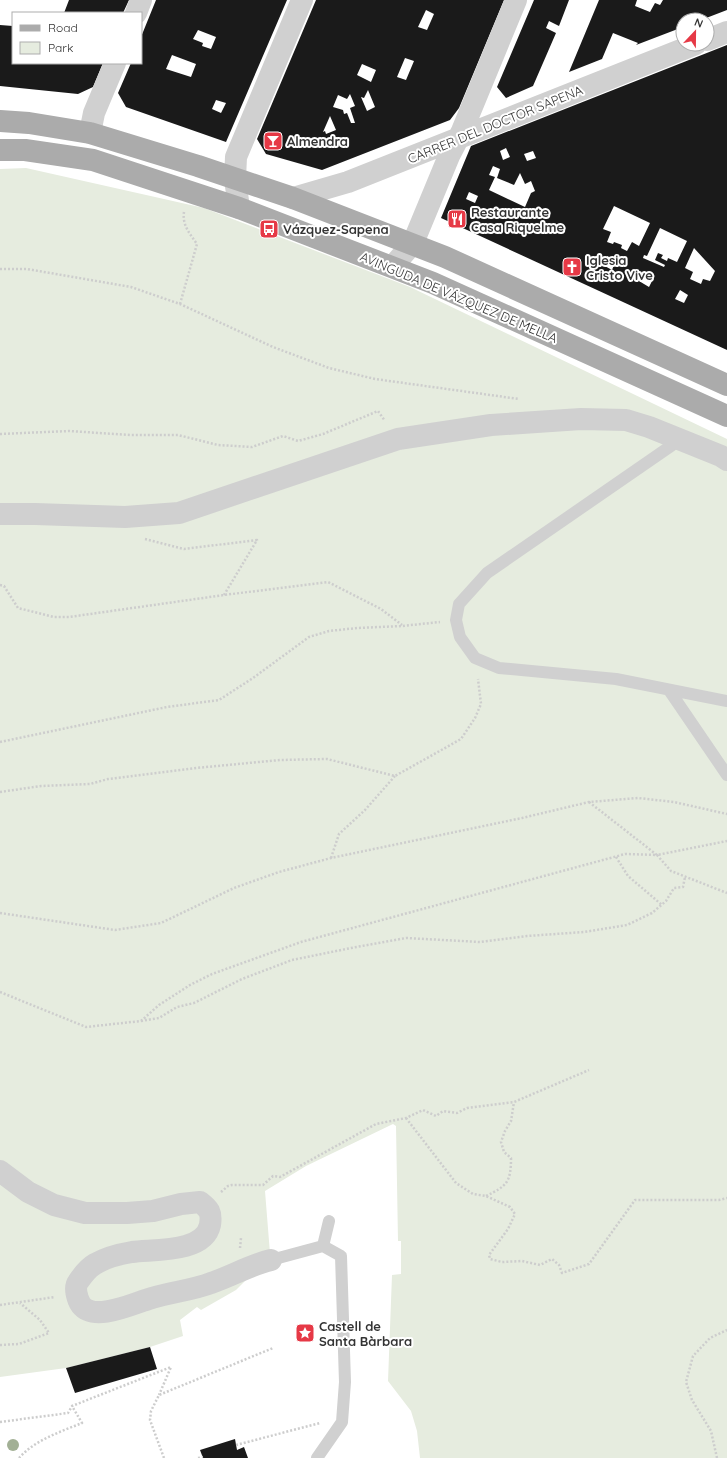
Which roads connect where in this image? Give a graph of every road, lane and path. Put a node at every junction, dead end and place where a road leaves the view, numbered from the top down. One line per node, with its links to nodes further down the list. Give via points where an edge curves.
1 (141, 0): 4 (street)
2 (302, 0): 13 (street, via 236,157)
3 (516, 0): 11 (street)
4 (136, 12)
5 (727, 32): 6 (street)
6 (715, 37)
7 (676, 52): 11 (street, CARRER DEL DOCTOR SAPENA)
8 (115, 64): 10 (street, via 94,113)
9 (0, 121): 10 (main road)
10 (90, 133): 13 (main road)
11 (459, 138): 14 (street, CARRER DEL DOCTOR SAPENA, via 348,182); 17 (street)
12 (0, 150): 16 (main road, AVINGUDA DE VÁZQUEZ DE MELLA, via 25,150 93,160)
13 (235, 179): 14 (main road); 16 (street)
14 (292, 198): 17 (main road)
15 (185, 207): 20 (path, via 183,218 196,244)
16 (239, 208): 18 (main road, AVINGUDA DE VÁZQUEZ DE MELLA)
17 (413, 243): 18 (street); 21 (main road)
18 (393, 266): 23 (main road, AVINGUDA DE VÁZQUEZ DE MELLA)
19 (0, 269): 20 (path, via 27,269 131,287)
20 (180, 304): 22 (path, via 273,347 329,368 375,379)
21 (727, 385)
22 (520, 400)
23 (727, 416)
24 (0, 434): 25 (path, via 69,431 178,435 218,445 252,447 283,436 298,441 317,436 378,411)
25 (398, 439): 26 (street, via 491,425 581,419 626,420); 28 (street, via 179,514 125,517)
26 (681, 439): 27 (street); 32 (lane, via 487,573 459,604)
27 (727, 460)
28 (0, 514)
29 (139, 538): 31 (path, via 184,549 258,540)
30 (0, 585): 31 (path, via 4,586 18,608 54,617)
31 (224, 595): 33 (path, via 328,582 381,609)
32 (456, 620): 33 (path); 34 (lane, via 460,637)
33 (402, 626): 37 (path, via 329,631 309,637 219,700 167,707)
34 (475, 658): 35 (lane, via 499,668 616,679); 39 (path, via 481,704 461,739)
35 (669, 690): 36 (lane); 38 (lane)
36 (727, 701)
37 (0, 742)
38 (727, 775)
39 (395, 776): 40 (path, via 327,759 280,760 108,778 90,784 41,786); 46 (path, via 365,810 339,834)
40 (0, 792)
41 (589, 802): 42 (path, via 638,798 674,802); 44 (path); 46 (path)
42 (727, 814)
43 (727, 841): 44 (path)
44 (657, 855): 45 (path, via 625,854); 47 (path, via 671,871)
45 (616, 857): 49 (path, via 628,876); 52 (path, via 301,942 212,974 159,1004)
46 (331, 858): 50 (path, via 234,888 161,923 115,930)
47 (685, 877): 48 (path); 49 (path, via 683,887 674,888)
48 (727, 893)
49 (662, 905): 52 (path, via 627,926 480,942 406,938 292,960 242,979 194,1003 177,1007 159,1018)
50 (0, 913)
51 (0, 992): 52 (path, via 86,1027)
52 (141, 1021)
53 (589, 1070): 54 (path)
54 (514, 1102): 55 (path, via 467,1108 457,1112 443,1111 436,1116 423,1110); 57 (path, via 511,1121 502,1142 504,1152 511,1158 509,1179 502,1188)
55 (406, 1118): 57 (path, via 456,1183 473,1194); 59 (path, via 376,1124 280,1177 273,1176 263,1185 228,1186)
56 (0, 1171): 59 (street, via 28,1192 54,1205 85,1214 153,1211)
57 (486, 1196): 58 (path, via 510,1208 515,1214 508,1229 489,1255 490,1259 540,1265 552,1259 562,1273 589,1264 635,1200)
58 (727, 1198)
59 (200, 1202): 63 (street, via 209,1210 211,1219 209,1230 201,1239 181,1248 131,1252 94,1264 76,1285)
60 (329, 1221): 61 (lane)
61 (323, 1246): 62 (lane); 78 (lane, via 341,1256 345,1382 342,1422)
62 (271, 1260): 63 (street, via 211,1283 151,1298 121,1309 86,1310 80,1304)
63 (77, 1294): 64 (path)
64 (20, 1303): 65 (path); 67 (path, via 40,1320 49,1333 19,1344)
65 (0, 1305)
66 (727, 1330): 79 (path, via 710,1338 694,1356 686,1382 692,1400 710,1431)
67 (0, 1344)
68 (273, 1348): 69 (path)
69 (159, 1396): 70 (path, via 171,1367); 76 (path, via 151,1411 150,1420)
70 (72, 1406): 72 (path, via 68,1413); 75 (path, via 82,1423 41,1441 26,1450)
71 (325, 1421): 73 (path)
72 (0, 1422)
73 (236, 1445)
74 (203, 1457): 77 (path)
75 (19, 1458)
76 (164, 1458)
77 (198, 1458)
78 (317, 1458)
79 (717, 1458)

